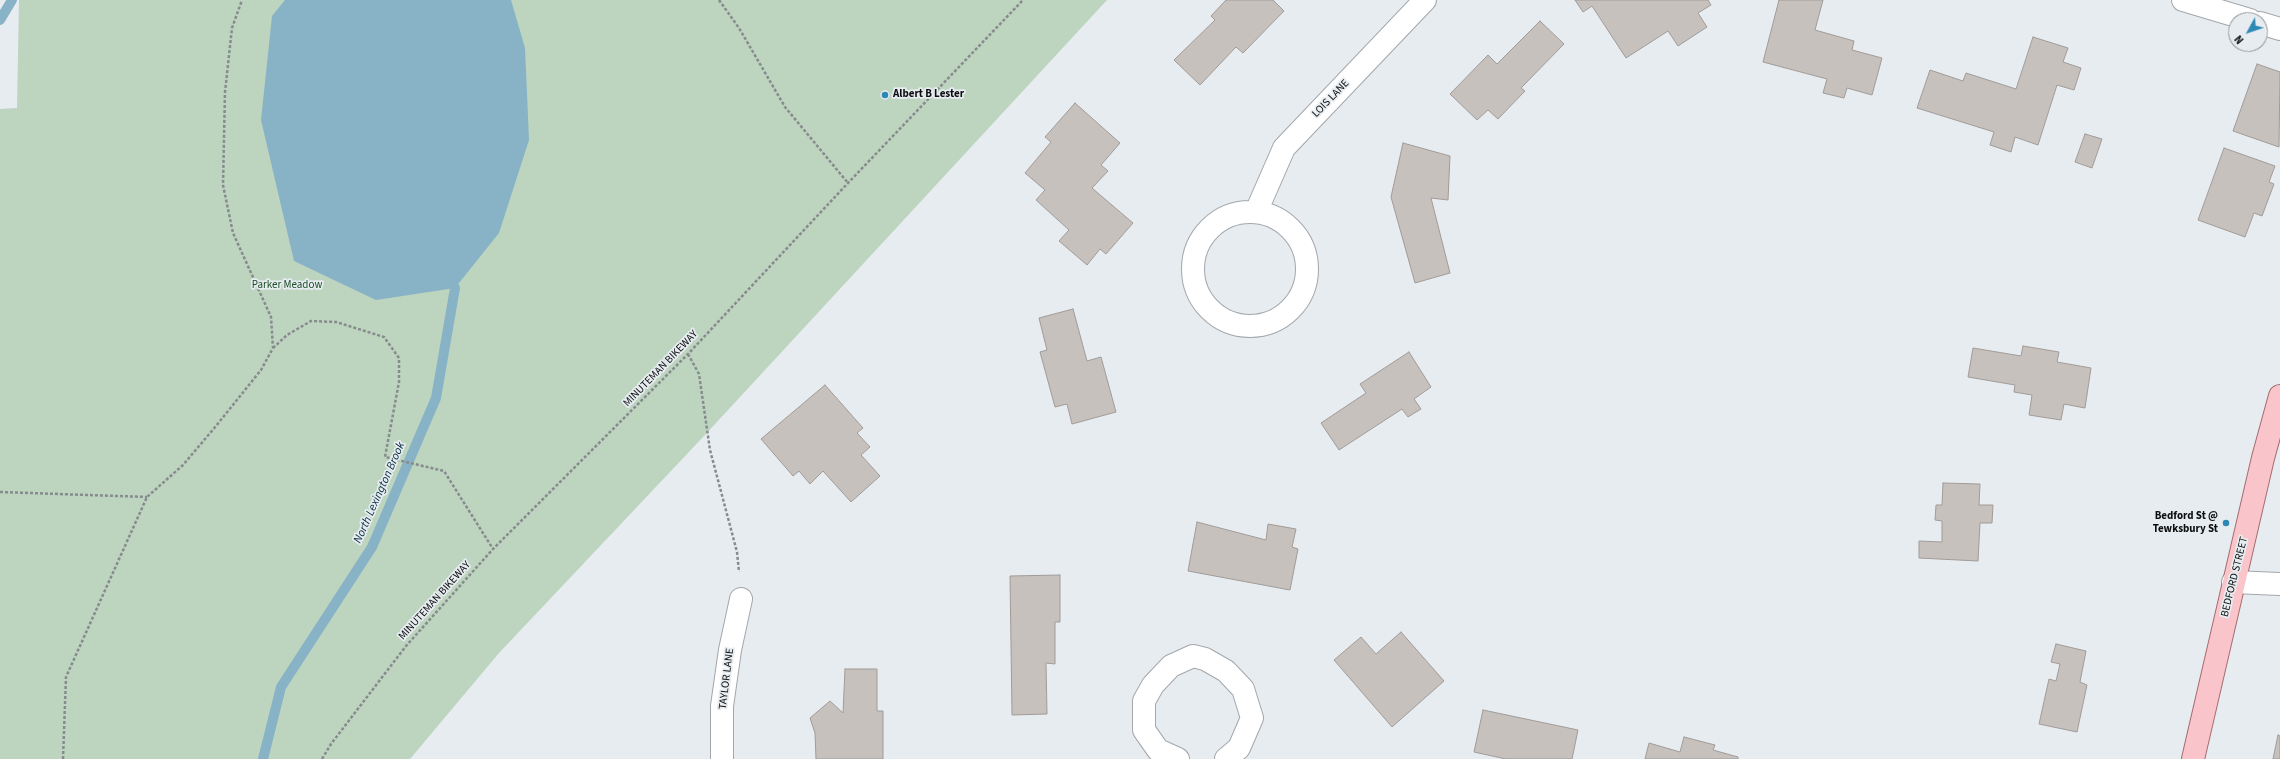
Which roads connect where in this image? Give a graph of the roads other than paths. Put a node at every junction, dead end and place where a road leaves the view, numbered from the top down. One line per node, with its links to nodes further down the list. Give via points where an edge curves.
1 (1425, 0): 6 (street, LOIS LANE, via 1284,148)
2 (2183, 0): 3 (street)
3 (2228, 13)
4 (2268, 25): 5 (street)
5 (2280, 29)
6 (1256, 212): 6 (street, via 1272,216 1298,237 1305,253 1308,270 1305,287 1297,302 1280,317 1270,323 1238,325 1222,319 1210,310 1198,291 1193,269 1195,251 1204,234 1218,221 1230,215)
7 (2280, 396): 8 (main road, BEDFORD STREET)
8 (2233, 582): 9 (street); 14 (main road, BEDFORD STREET)
9 (2280, 584)
10 (741, 599): 12 (street, TAYLOR LANE, via 722,706)
11 (1240, 755): 13 (street, via 1252,718 1243,689 1226,671 1205,659 1193,656 1171,666 1144,701 1144,730 1158,750)
12 (722, 759)
13 (1178, 759)
14 (2193, 759)

